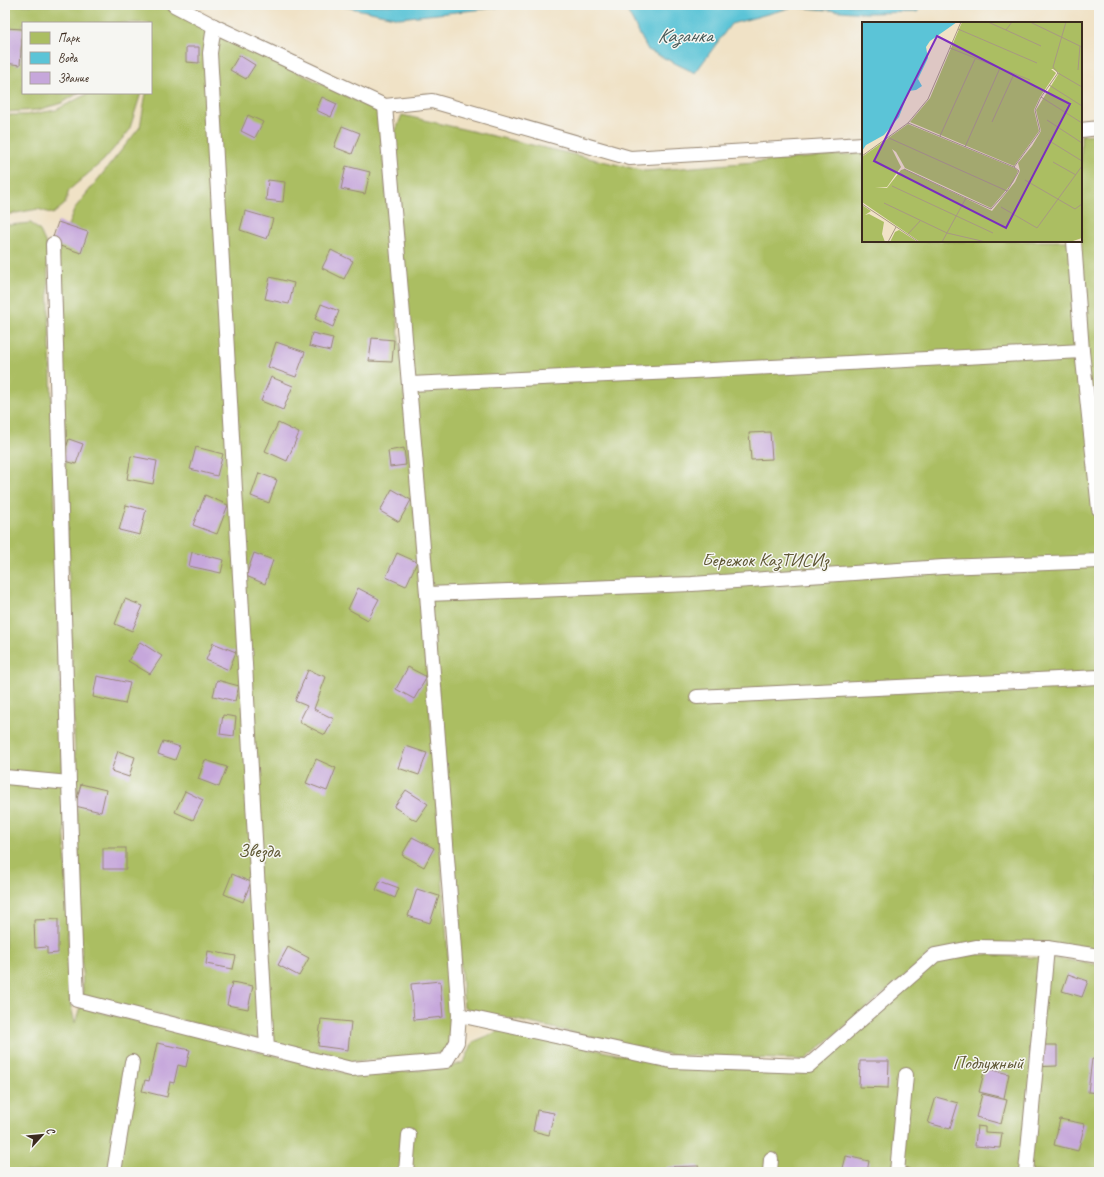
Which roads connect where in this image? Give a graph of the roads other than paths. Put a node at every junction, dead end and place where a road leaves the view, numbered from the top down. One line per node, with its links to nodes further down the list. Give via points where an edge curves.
1 (174, 5): 2 (lane)
2 (214, 26): 3 (lane); 21 (lane, via 210,53)
3 (385, 106): 6 (lane, via 432,101 630,158); 10 (lane)
4 (1099, 128): 5 (lane)
5 (1082, 130)
6 (862, 144)
7 (1074, 242): 9 (lane)
8 (53, 244): 17 (lane)
9 (1082, 351): 10 (lane); 11 (lane)
10 (410, 384): 13 (lane)
11 (1099, 509)
12 (1099, 561): 13 (lane, via 944,567 692,584)
13 (427, 594): 20 (lane)
14 (1099, 677): 15 (lane)
15 (697, 697)
16 (5, 777): 17 (lane)
17 (69, 783): 21 (lane, via 77,1000)
18 (1047, 948): 19 (lane); 20 (lane, via 976,947 934,955 808,1066 671,1061); 28 (lane)
19 (1099, 956)
20 (459, 1015): 21 (lane, via 457,1042 446,1061 351,1069)
21 (267, 1048)
22 (132, 1062): 25 (lane)
23 (906, 1075): 27 (lane)
24 (409, 1135): 26 (lane)
25 (114, 1172)
26 (406, 1172)
27 (896, 1172)
28 (1026, 1172)

